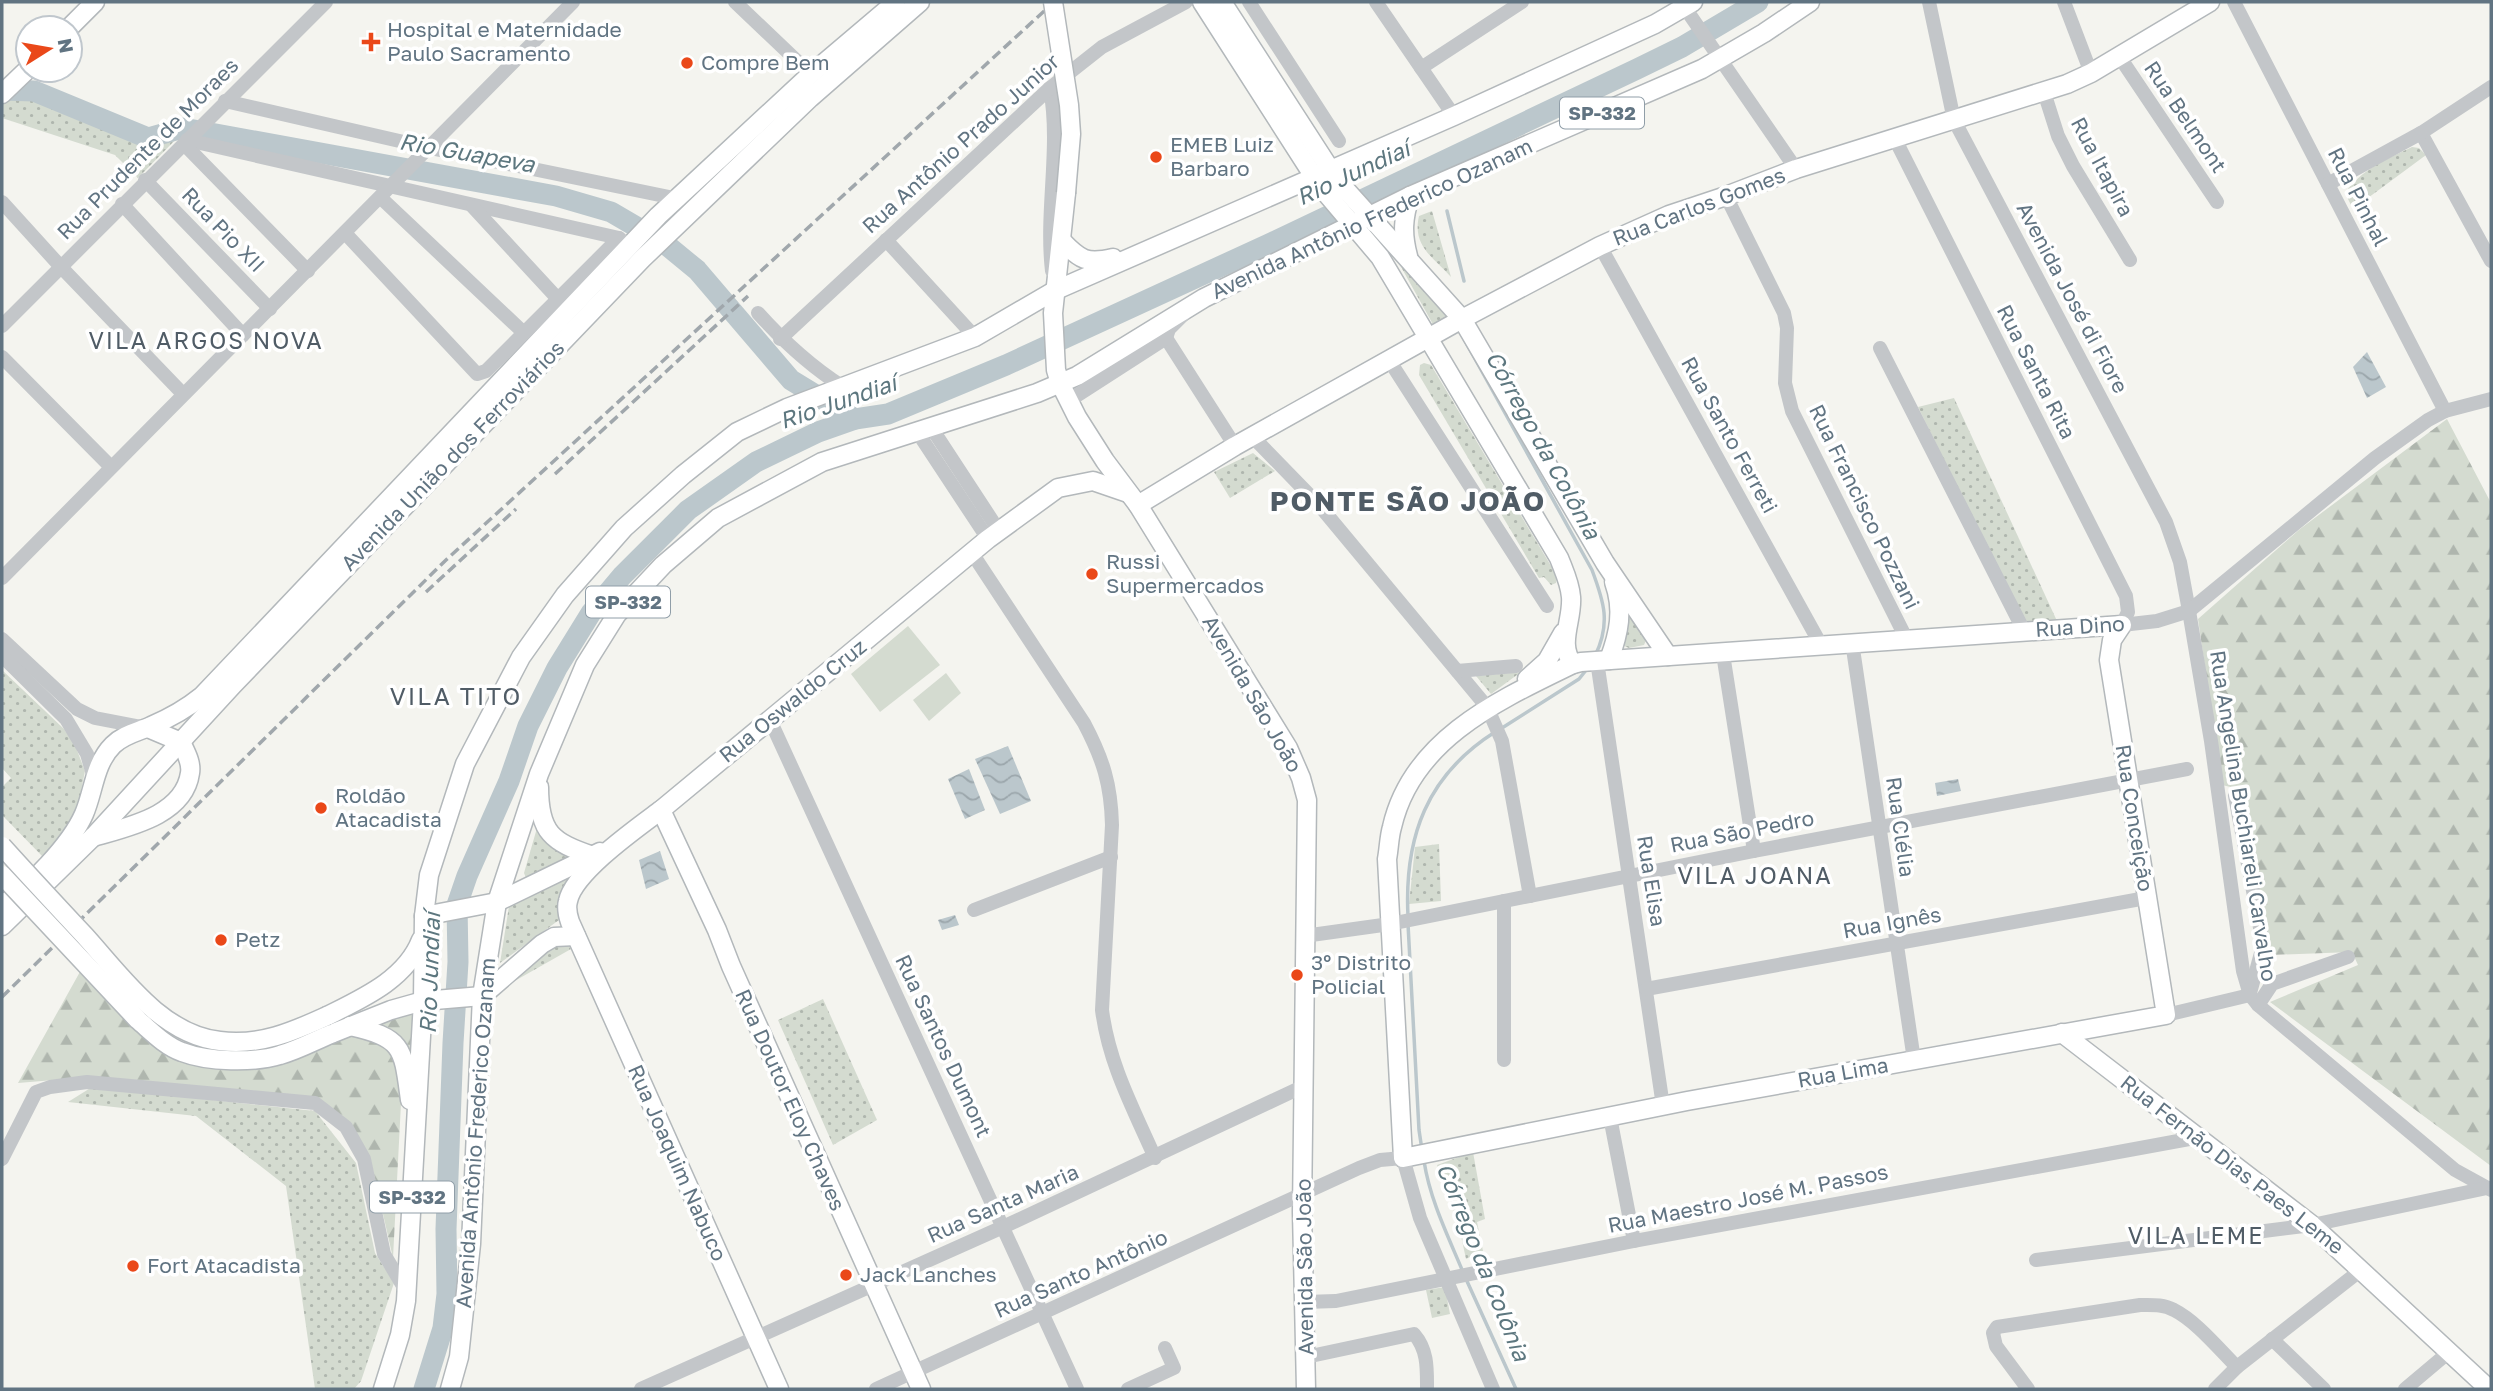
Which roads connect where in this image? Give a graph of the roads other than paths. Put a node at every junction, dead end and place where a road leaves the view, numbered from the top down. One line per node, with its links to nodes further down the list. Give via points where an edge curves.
1 (326, 2): 29 (street, Rua Prudente de Moraes)
2 (573, 2): 36 (street)
3 (735, 2): 25 (street)
4 (896, 2): 25 (main road, Avenida União dos Ferroviários)
5 (920, 2): 20 (main road, Avenida União dos Ferroviários)
6 (926, 2): 20 (main road)
7 (1053, 2): 53 (main road, Avenida São João, bridge, via 1071,134)
8 (1186, 2): 27 (street, Rua Antônio Prado Junior, via 1102,47)
9 (1202, 2): 38 (main road)
10 (1222, 2): 38 (main road)
11 (1249, 2): 35 (street)
12 (1376, 2): 23 (street)
13 (1521, 2): 23 (street)
14 (1810, 2): 21 (main road, Avenida Antônio Frederico Ozanam / SP-332, via 1765,33)
15 (1928, 2): 31 (street, Avenida José di Fiore)
16 (2064, 2): 24 (street)
17 (2210, 2): 22 (main road, Rua Carlos Gomes)
18 (2234, 2): 41 (street, Rua Pinhal)
19 (1687, 6): 21 (street); 30 (main road, SP-332)
20 (896, 23): 25 (main road, Avenida União dos Ferroviários)
21 (1716, 54): 37 (street); 42 (main road, Avenida Antônio Frederico Ozanam / SP-332, via 1653,90)
22 (2119, 56): 24 (main road, Rua Carlos Gomes); 47 (street, Rua Belmont)
23 (1421, 68): 30 (street)
24 (2091, 73): 28 (main road, Rua Carlos Gomes)
25 (817, 80): 45 (main road, Avenida União dos Ferroviários); 55 (main road, Avenida União dos Ferroviários, via 674,228)
26 (2491, 87): 32 (street)
27 (1050, 88): 52 (street, Rua Antônio Prado Junior); 62 (street, Avenida São João, via 1055,115 1050,220)
28 (2044, 92): 31 (main road, Rua Carlos Gomes); 58 (street, Rua Itapira, via 2073,166)
29 (220, 106): 33 (street, Rua Prudente de Moraes); 36 (street)
30 (1454, 116): 38 (main road, SP-332)
31 (1954, 120): 34 (main road, Rua Carlos Gomes); 95 (street, Avenida José di Fiore, via 2166,522 2180,562)
32 (2421, 133): 41 (street); 59 (street)
33 (188, 139): 39 (street, Rua Prudente de Moraes); 40 (street); 61 (street)
34 (1895, 139): 37 (main road, Rua Carlos Gomes); 97 (street, Rua Santa Rita, via 2126,596 2128,612)
35 (1339, 141)
36 (427, 152): 40 (street); 45 (street)
37 (1796, 169): 43 (main road, Rua Carlos Gomes)
38 (1326, 178): 50 (main road); 56 (main road, SP-332)
39 (145, 180): 48 (street, Rua Prudente de Moraes); 65 (street, Rua Pio XII)
40 (395, 183): 44 (street); 49 (street)
41 (2328, 184): 83 (street, Rua Pinhal)
42 (1410, 196): 50 (main road, Avenida Antônio Frederico Ozanam / SP-332); 57 (main road, via 1402,234)
43 (1726, 196): 54 (main road, Rua Carlos Gomes); 99 (street, Rua Francisco Pozzani, via 1784,313 1785,383 1792,411)
44 (381, 198): 51 (street); 69 (street)
45 (679, 199): 55 (main road, Avenida União dos Ferroviários, via 658,216)
46 (2, 202): 60 (street)
47 (2217, 202)
48 (122, 204): 60 (street, Rua Prudente de Moraes); 70 (street)
49 (473, 207): 55 (street); 64 (street)
50 (1359, 217): 57 (main road); 63 (main road, Avenida Antônio Frederico Ozanam / SP-332); 74 (main road)
51 (345, 233): 61 (street); 69 (street, via 477,373 486,371)
52 (886, 240): 71 (street); 73 (street, Rua Antônio Prado Junior)
53 (1062, 241): 56 (main road, via 1073,253 1095,262); 62 (main road, Avenida São João)
54 (1600, 246): 67 (main road, Rua Carlos Gomes); 102 (street, Rua Santo Ferreti)
55 (635, 248): 64 (street); 112 (main road, Avenida União dos Ferroviários, via 202,696); 113 (main road, Avenida União dos Ferroviários)
56 (1144, 251): 62 (main road, SP-332)
57 (1409, 259): 67 (main road)
58 (2130, 260)
59 (2491, 261)
60 (61, 267): 68 (street, Rua Prudente de Moraes); 80 (street)
61 (308, 271): 65 (street)
62 (1054, 291): 71 (main road, SP-332); 78 (main road, Avenida São João, via 1053,313)
63 (1204, 298): 72 (street, via 1178,319); 78 (main road, Avenida Antônio Frederico Ozanam / SP-332)
64 (558, 299): 69 (street)
65 (270, 309): 70 (street)
66 (758, 313): 73 (street)
67 (1462, 319): 74 (main road, Rua Carlos Gomes); 92 (main road)
68 (2, 326)
69 (524, 333)
70 (243, 335): 80 (street)
71 (975, 337): 79 (main road, SP-332)
72 (1166, 338): 81 (street); 87 (street)
73 (780, 339): 79 (street)
74 (1428, 339): 77 (main road, Rua Carlos Gomes); 96 (main road, via 1559,558 1568,581)
75 (1880, 348): 98 (street)
76 (2, 358): 88 (street)
77 (1389, 360): 86 (main road, Rua Carlos Gomes); 94 (street)
78 (1064, 376): 81 (main road); 84 (main road, Avenida São João); 85 (main road, Avenida Antônio Frederico Ozanam / SP-332, via 1037,393)
79 (835, 390): 135 (main road, SP-332, via 737,432 624,528 560,603 521,657 465,764 429,875)
80 (183, 394): 88 (street)
81 (1076, 396): 84 (main road)
82 (2491, 399): 83 (street, Rua Dino)
83 (2445, 411): 95 (street, Rua Dino, via 2375,458)
84 (1077, 417): 89 (main road, Avenida São João)
85 (923, 430): 90 (street); 115 (main road, Avenida Antônio Frederico Ozanam / SP-332, via 822,461 718,518 663,565 617,614 585,665)
86 (1252, 436): 87 (main road, Rua Carlos Gomes); 108 (street, via 1319,505)
87 (1235, 446): 89 (main road, Rua Carlos Gomes)
88 (111, 467): 93 (street)
89 (1133, 499): 90 (main road, Rua Oswaldo Cruz, via 1093,481 1058,488); 139 (main road, Avenida São João, via 1288,748 1301,778 1307,800)
90 (993, 535): 91 (main road, Rua Oswaldo Cruz)
91 (972, 553): 111 (main road, Rua Oswaldo Cruz); 126 (street, via 1098,749 1111,797)
92 (1605, 563): 105 (main road); 106 (main road, via 1620,602 1621,619 1617,640)
93 (2, 578)
94 (1546, 606)
95 (2189, 611): 97 (street, Rua Dino); 145 (street, Rua Angelina Buchiareli Carvalho, via 2235,926)
96 (1570, 613): 106 (main road, via 1565,650); 109 (main road, via 1548,662)
97 (2122, 625): 98 (main road, Rua Dino); 117 (main road, Rua Conceição, via 2109,652)
98 (2024, 631): 99 (main road, Rua Dino)
99 (1906, 638): 101 (main road, Rua Dino)
100 (2, 639): 112 (street, via 77,709 103,720)
101 (1852, 642): 102 (main road, Rua Dino); 120 (street, Rua Clélia)
102 (1821, 645): 103 (main road, Rua Dino)
103 (1723, 654): 105 (main road, Rua Dino); 124 (street)
104 (2, 656): 116 (street, via 66,719 87,754)
105 (1668, 656): 106 (main road, Rua Dino)
106 (1591, 662): 109 (main road); 128 (street, Rua Elisa)
107 (1516, 666): 108 (street)
108 (1457, 671): 110 (street)
109 (1509, 695): 110 (main road)
110 (1490, 713): 129 (street, via 1502,741); 136 (main road, via 1431,752 1404,793 1387,859)
111 (770, 720): 119 (main road, Rua Oswaldo Cruz); 163 (street, Rua Santos Dumont)
112 (148, 728): 113 (main road); 116 (main road, Avenida União dos Ferroviários, via 114,744)
113 (181, 742): 121 (main road, Avenida União dos Ferroviários); 121 (main road, via 190,774 169,808)
114 (2187, 769): 117 (street, Rua São Pedro)
115 (539, 774): 125 (main road, via 541,819 557,842); 132 (main road, Avenida Antônio Frederico Ozanam / SP-332)
116 (94, 778): 133 (main road, Avenida União dos Ferroviários, via 77,828 30,882)
117 (2128, 780): 120 (street, Rua São Pedro); 130 (main road, Rua Conceição)
118 (2235, 796): 145 (street, Rua Angelina Buchiareli Carvalho, via 2261,933)
119 (661, 810): 122 (main road, Rua Oswaldo Cruz); 168 (main road, Rua Doutor Eloy Chaves)
120 (1880, 828): 124 (street, Rua São Pedro); 140 (street, Rua Clélia)
121 (93, 838): 137 (main road, Avenida União dos Ferroviários)
122 (619, 841): 125 (main road); 138 (main road, Rua Oswaldo Cruz, via 570,893 567,909)
123 (2, 846): 147 (main road, bridge, via 143,1000 170,1022 218,1041 261,1041)
124 (1754, 851): 128 (street, Rua São Pedro)
125 (593, 856): 132 (main road)
126 (1111, 857): 134 (street); 157 (street, via 1102,1010 1105,1038)
127 (2, 875): 147 (main road, bridge, via 138,1020 183,1052 257,1060 281,1055)
128 (1628, 876): 129 (street, Rua São Pedro); 142 (street, Rua Elisa)
129 (1530, 896): 131 (street, Rua São Pedro)
130 (2146, 898): 140 (street, Rua Ignês); 146 (main road, Rua Conceição)
131 (1504, 901): 136 (street, Rua São Pedro); 150 (street)
132 (498, 902): 135 (main road); 143 (main road, Avenida Antônio Frederico Ozanam / SP-332)
133 (2, 905)
134 (974, 910)
135 (430, 921): 144 (main road, SP-332); 147 (main road, via 410,962)
136 (1396, 922): 139 (street, Rua São Pedro); 158 (main road)
137 (2, 926)
138 (576, 936): 143 (main road, via 554,937 542,944); 172 (main road, Rua Joaquim Nabuco)
139 (1304, 936): 152 (main road, Avenida São João)
140 (1896, 943): 142 (street, Rua Ignês); 151 (street, Rua Clélia)
141 (2348, 957): 145 (street, via 2272,984)
142 (1646, 989): 153 (street, Rua Elisa)
143 (479, 996): 144 (main road); 181 (main road, Avenida Antônio Frederico Ozanam / SP-332, via 471,1244 459,1357)
144 (432, 1000): 148 (main road); 156 (main road, SP-332)
145 (2254, 1000): 146 (street, Rua Lima); 160 (street, via 2455,1170)
146 (2166, 1015): 149 (main road, Rua Lima)
147 (329, 1025): 148 (main road)
148 (350, 1026): 156 (main road, via 382,1033 397,1046 403,1058)
149 (2062, 1033): 151 (main road, Rua Lima); 155 (main road, Rua Fernão Dias Paes Leme)
150 (1504, 1060)
151 (1914, 1060): 153 (main road, Rua Lima)
152 (1304, 1086): 157 (street, Rua Santa Maria); 161 (main road, Avenida São João)
153 (1663, 1106): 154 (main road, Rua Lima)
154 (1610, 1116): 158 (main road, Rua Lima); 164 (street)
155 (2200, 1137): 162 (main road, Rua Fernão Dias Paes Leme); 164 (street, Rua Maestro José M. Passos)
156 (416, 1142): 169 (main road, SP-332)
157 (1155, 1158): 163 (street, Rua Santa Maria)
158 (1407, 1158): 161 (street, via 1380,1160); 167 (street, via 1420,1218)
159 (2, 1159): 169 (street, via 36,1093 51,1087 87,1082 315,1104 346,1127 364,1159 384,1254)
160 (2489, 1189): 162 (street)
161 (1303, 1196): 170 (main road, Avenida São João); 171 (street, Rua Santo Antônio)
162 (2312, 1225): 165 (street); 166 (main road, Rua Fernão Dias Paes Leme)
163 (1003, 1227): 168 (street, Rua Santa Maria); 171 (street, Rua Santos Dumont)
164 (1634, 1241): 167 (street, Rua Maestro José M. Passos)
165 (2036, 1260)
166 (2361, 1270): 173 (street); 175 (main road, Rua Fernão Dias Paes Leme)
167 (1451, 1278): 170 (street, Rua Maestro José M. Passos, via 1336,1301); 190 (street)
168 (873, 1285): 172 (street, Rua Santa Maria); 178 (main road, Rua Doutor Eloy Chaves)
169 (406, 1291): 180 (main road, SP-332, via 400,1335)
170 (1305, 1302): 176 (main road, Avenida São João)
171 (1043, 1315): 178 (street, Rua Santo Antônio); 186 (street, Rua Santos Dumont)
172 (755, 1338): 182 (street, Rua Santa Maria); 183 (main road, Rua Joaquim Nabuco)
173 (2272, 1339): 177 (street); 193 (street)
174 (1165, 1348): 187 (street, via 1174,1368)
175 (2449, 1352): 179 (main road, Rua Fernão Dias Paes Leme); 194 (street)
176 (1306, 1357): 188 (main road, Avenida São João); 189 (street, via 1414,1334 1422,1343)
177 (2237, 1367): 191 (street, via 2173,1309 2140,1305 1997,1327 1993,1340); 192 (street)
178 (913, 1372): 184 (street, Rua Santo Antônio); 185 (main road, Rua Doutor Eloy Chaves)
179 (2488, 1384)
180 (383, 1389)
181 (450, 1389)
182 (641, 1389)
183 (779, 1389)
184 (876, 1389)
185 (921, 1389)
186 (1077, 1389)
187 (1128, 1389)
188 (1306, 1389)
189 (1427, 1389)
190 (1493, 1389)
191 (2028, 1389)
192 (2215, 1389)
193 (2324, 1389)
194 (2405, 1389)

